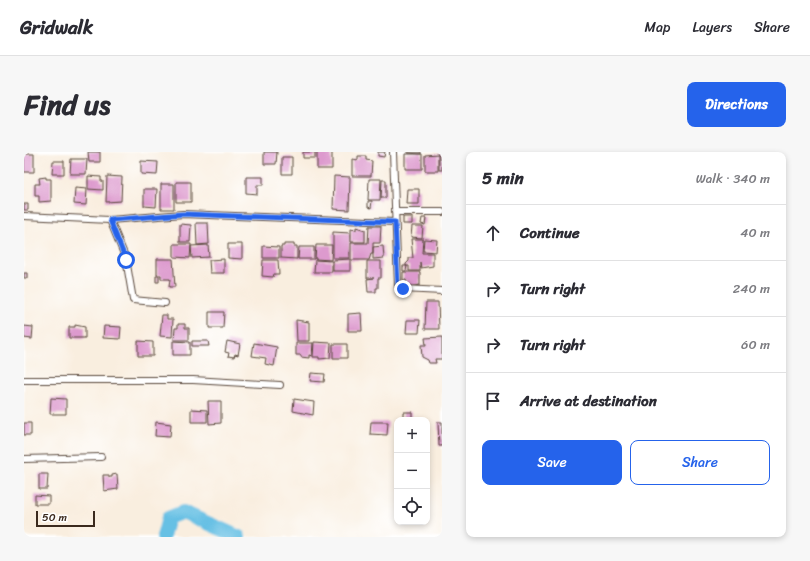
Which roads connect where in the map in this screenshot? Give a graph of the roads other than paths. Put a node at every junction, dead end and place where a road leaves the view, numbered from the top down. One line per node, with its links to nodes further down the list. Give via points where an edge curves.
1 (393, 152): 2 (street)
2 (395, 212): 3 (street); 6 (street)
3 (442, 212)
4 (24, 216): 5 (street)
5 (110, 220): 6 (street, via 183,214); 8 (street, via 126,260 133,300)
6 (395, 222): 7 (street, via 396,267 400,288)
7 (442, 291)
8 (164, 302)
9 (24, 380): 10 (street, via 193,380)
10 (280, 385)
11 (101, 457): 12 (street)
12 (24, 459)

